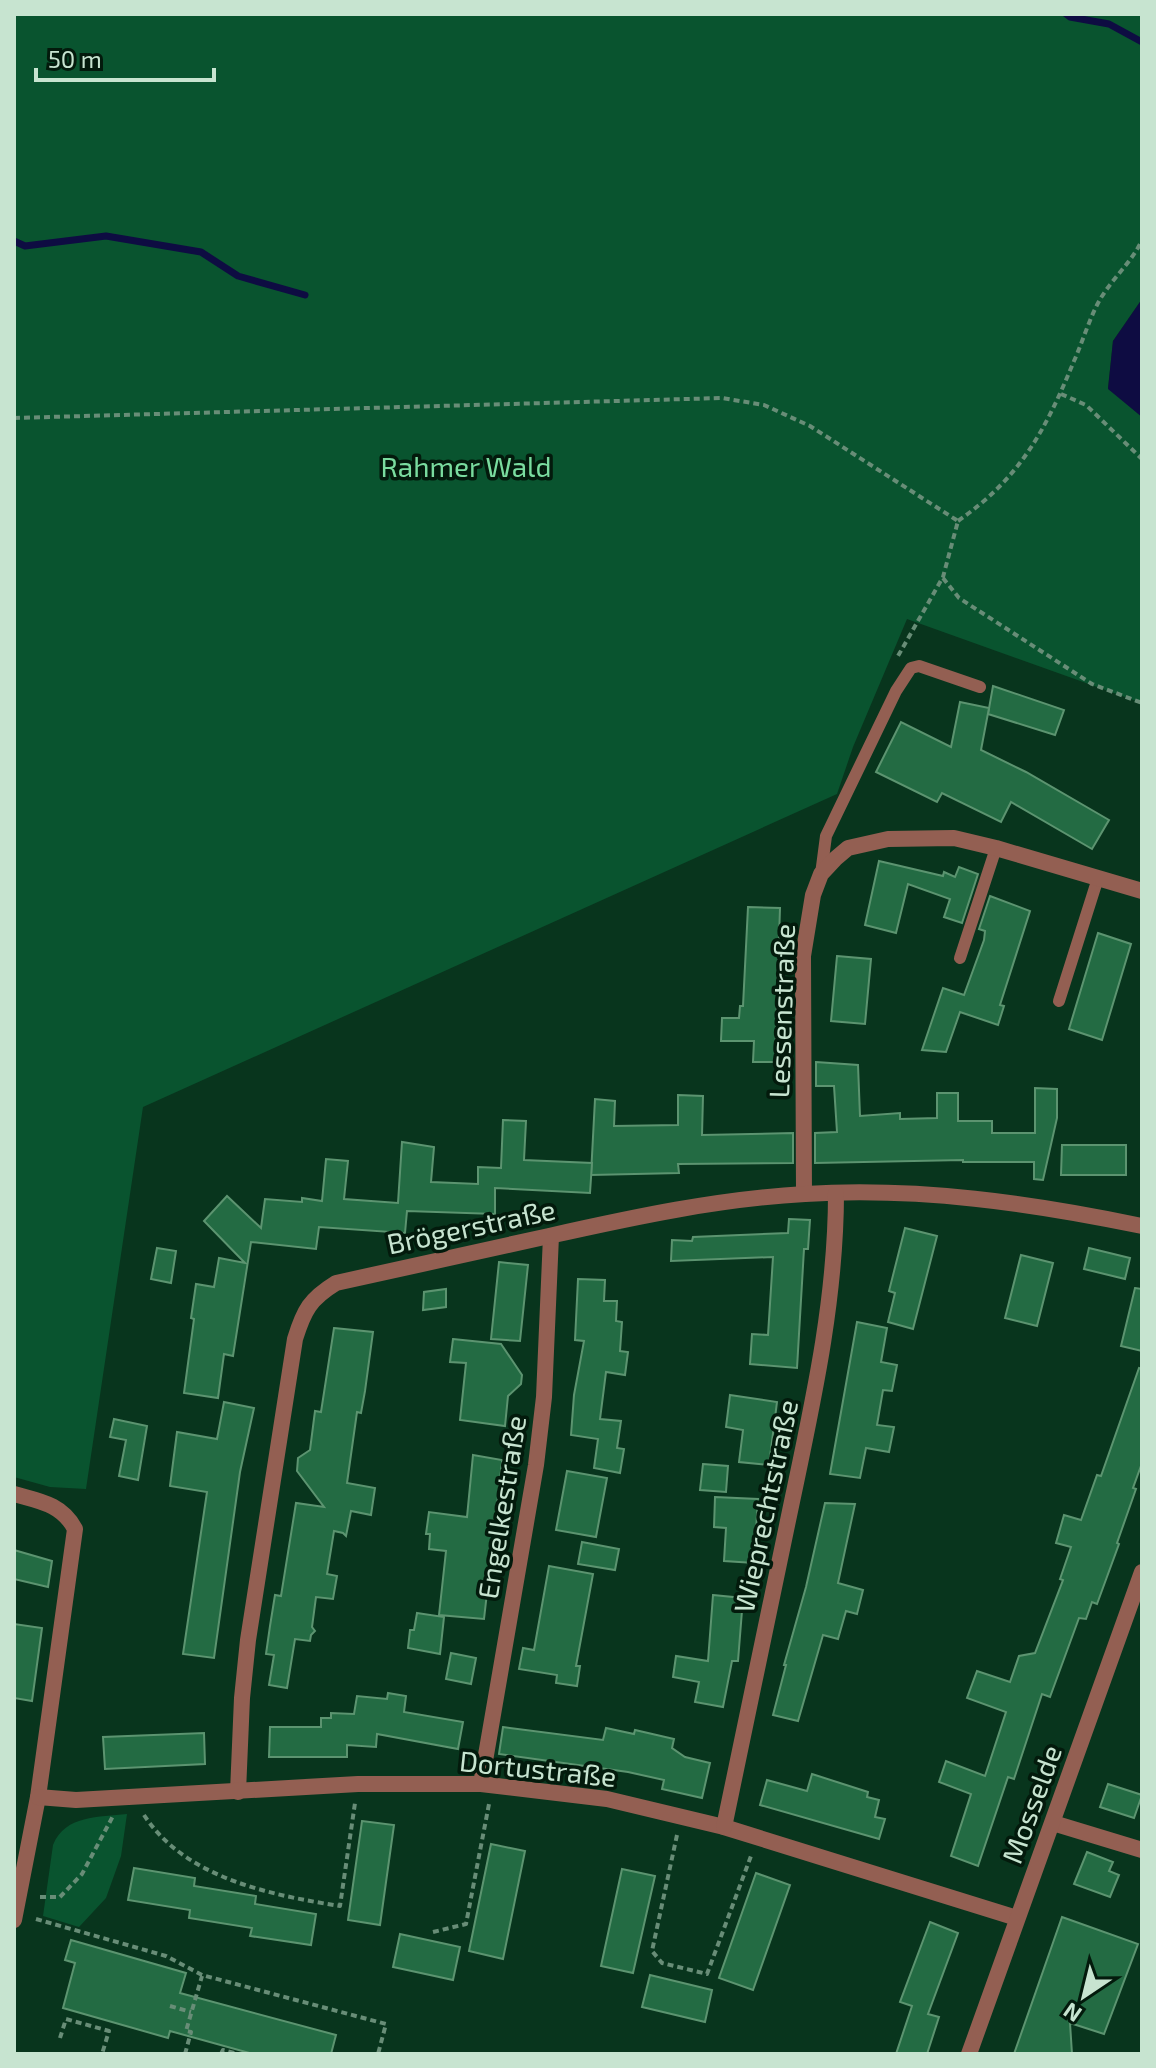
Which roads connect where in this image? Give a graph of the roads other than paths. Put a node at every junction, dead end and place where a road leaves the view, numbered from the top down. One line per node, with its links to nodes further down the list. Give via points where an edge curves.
1 (980, 687): 3 (lane, via 919,666 911,668 826,836)
2 (996, 848): 3 (street, via 954,838 888,839 848,848); 4 (street); 6 (lane)
3 (821, 874): 9 (street, Lessenstraße, via 803,956)
4 (1098, 878): 5 (street); 7 (lane)
5 (1142, 891)
6 (960, 958)
7 (1059, 1001)
8 (836, 1193): 9 (street, Brögerstraße); 10 (street, Brögerstraße, via 1001,1201); 18 (street, Wieprechtstraße, via 829,1316)
9 (804, 1194): 11 (street, Brögerstraße, via 709,1203)
10 (1142, 1226)
11 (551, 1236): 14 (street, Engelkestraße, via 544,1397); 15 (street, Brögerstraße, via 336,1283 317,1294 303,1314 248,1640)
12 (14, 1494): 16 (street, via 52,1504 75,1529)
13 (1142, 1572): 17 (street, Mosselde)
14 (486, 1791): 15 (street, Dortustraße, via 358,1784); 18 (street, Dortustraße, via 607,1799)
15 (238, 1792): 16 (street, Dortustraße)
16 (38, 1797): 21 (street)
17 (1053, 1823): 19 (street); 20 (street, Mosselde)
18 (724, 1827): 20 (street, Dortustraße)
19 (1142, 1850)
20 (1017, 1918): 22 (street, Mosselde)
21 (14, 1920)
22 (969, 2054)

